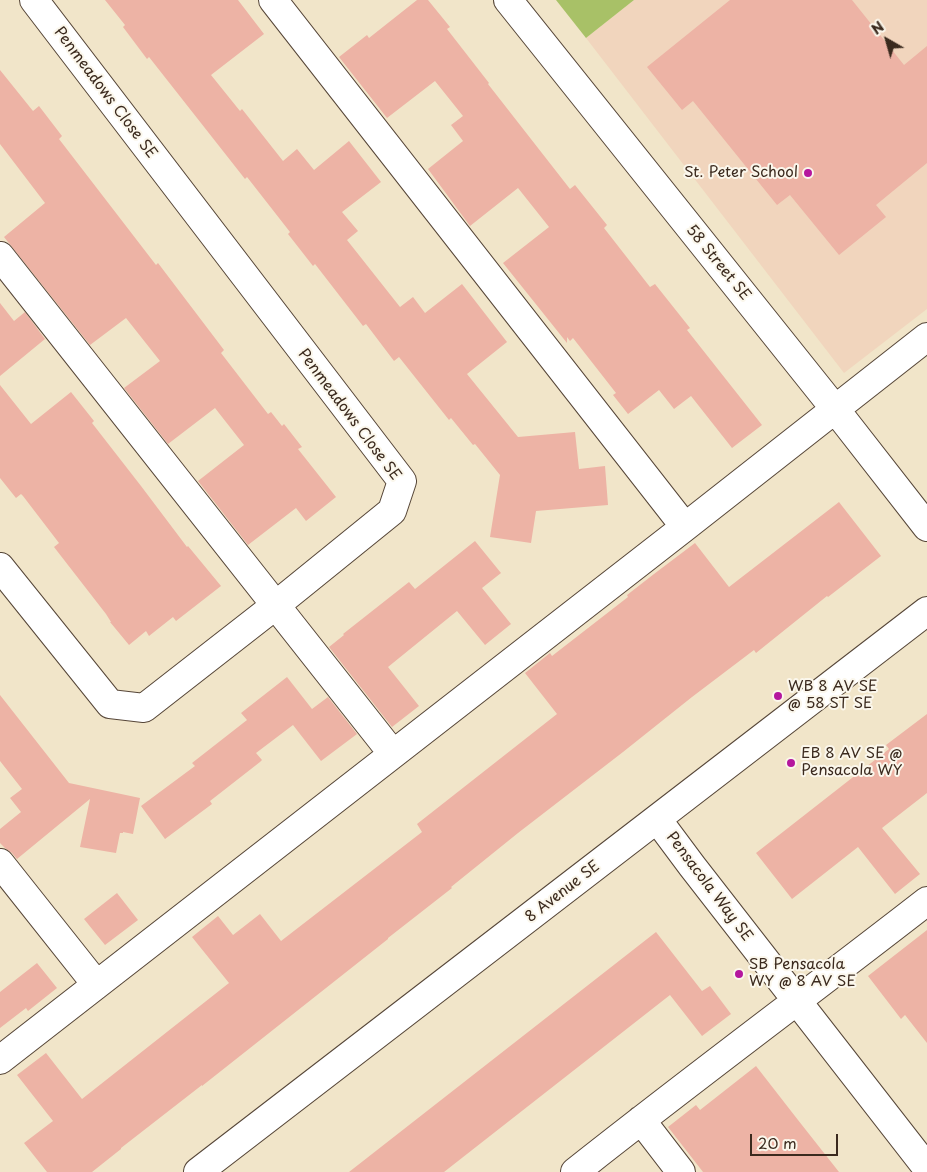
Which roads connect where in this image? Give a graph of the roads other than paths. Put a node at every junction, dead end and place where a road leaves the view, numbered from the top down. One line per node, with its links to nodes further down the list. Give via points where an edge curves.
1 (34, 0): 10 (street, Penmeadows Close SE, via 402,482 392,511)
2 (273, 0): 8 (street)
3 (508, 0): 6 (street, 58 Street SE)
4 (0, 256): 10 (street)
5 (927, 337): 6 (street)
6 (835, 409): 7 (street, 58 Street SE); 8 (street)
7 (927, 526)
8 (685, 527): 12 (street)
9 (0, 567): 10 (street, Penmeadows Close SE, via 110,704 144,708)
10 (276, 606): 12 (street)
11 (927, 611): 13 (street, 8 Avenue SE)
12 (393, 754): 16 (street)
13 (658, 819): 17 (street, Pensacola Way SE); 21 (street, 8 Avenue SE)
14 (0, 863): 16 (street)
15 (927, 900): 17 (street)
16 (96, 984): 18 (street)
17 (797, 1002): 19 (street); 20 (street, Pensacola Way SE)
18 (0, 1060)
19 (641, 1120): 22 (street); 23 (street)
20 (927, 1168)
21 (198, 1172)
22 (575, 1172)
23 (681, 1172)

